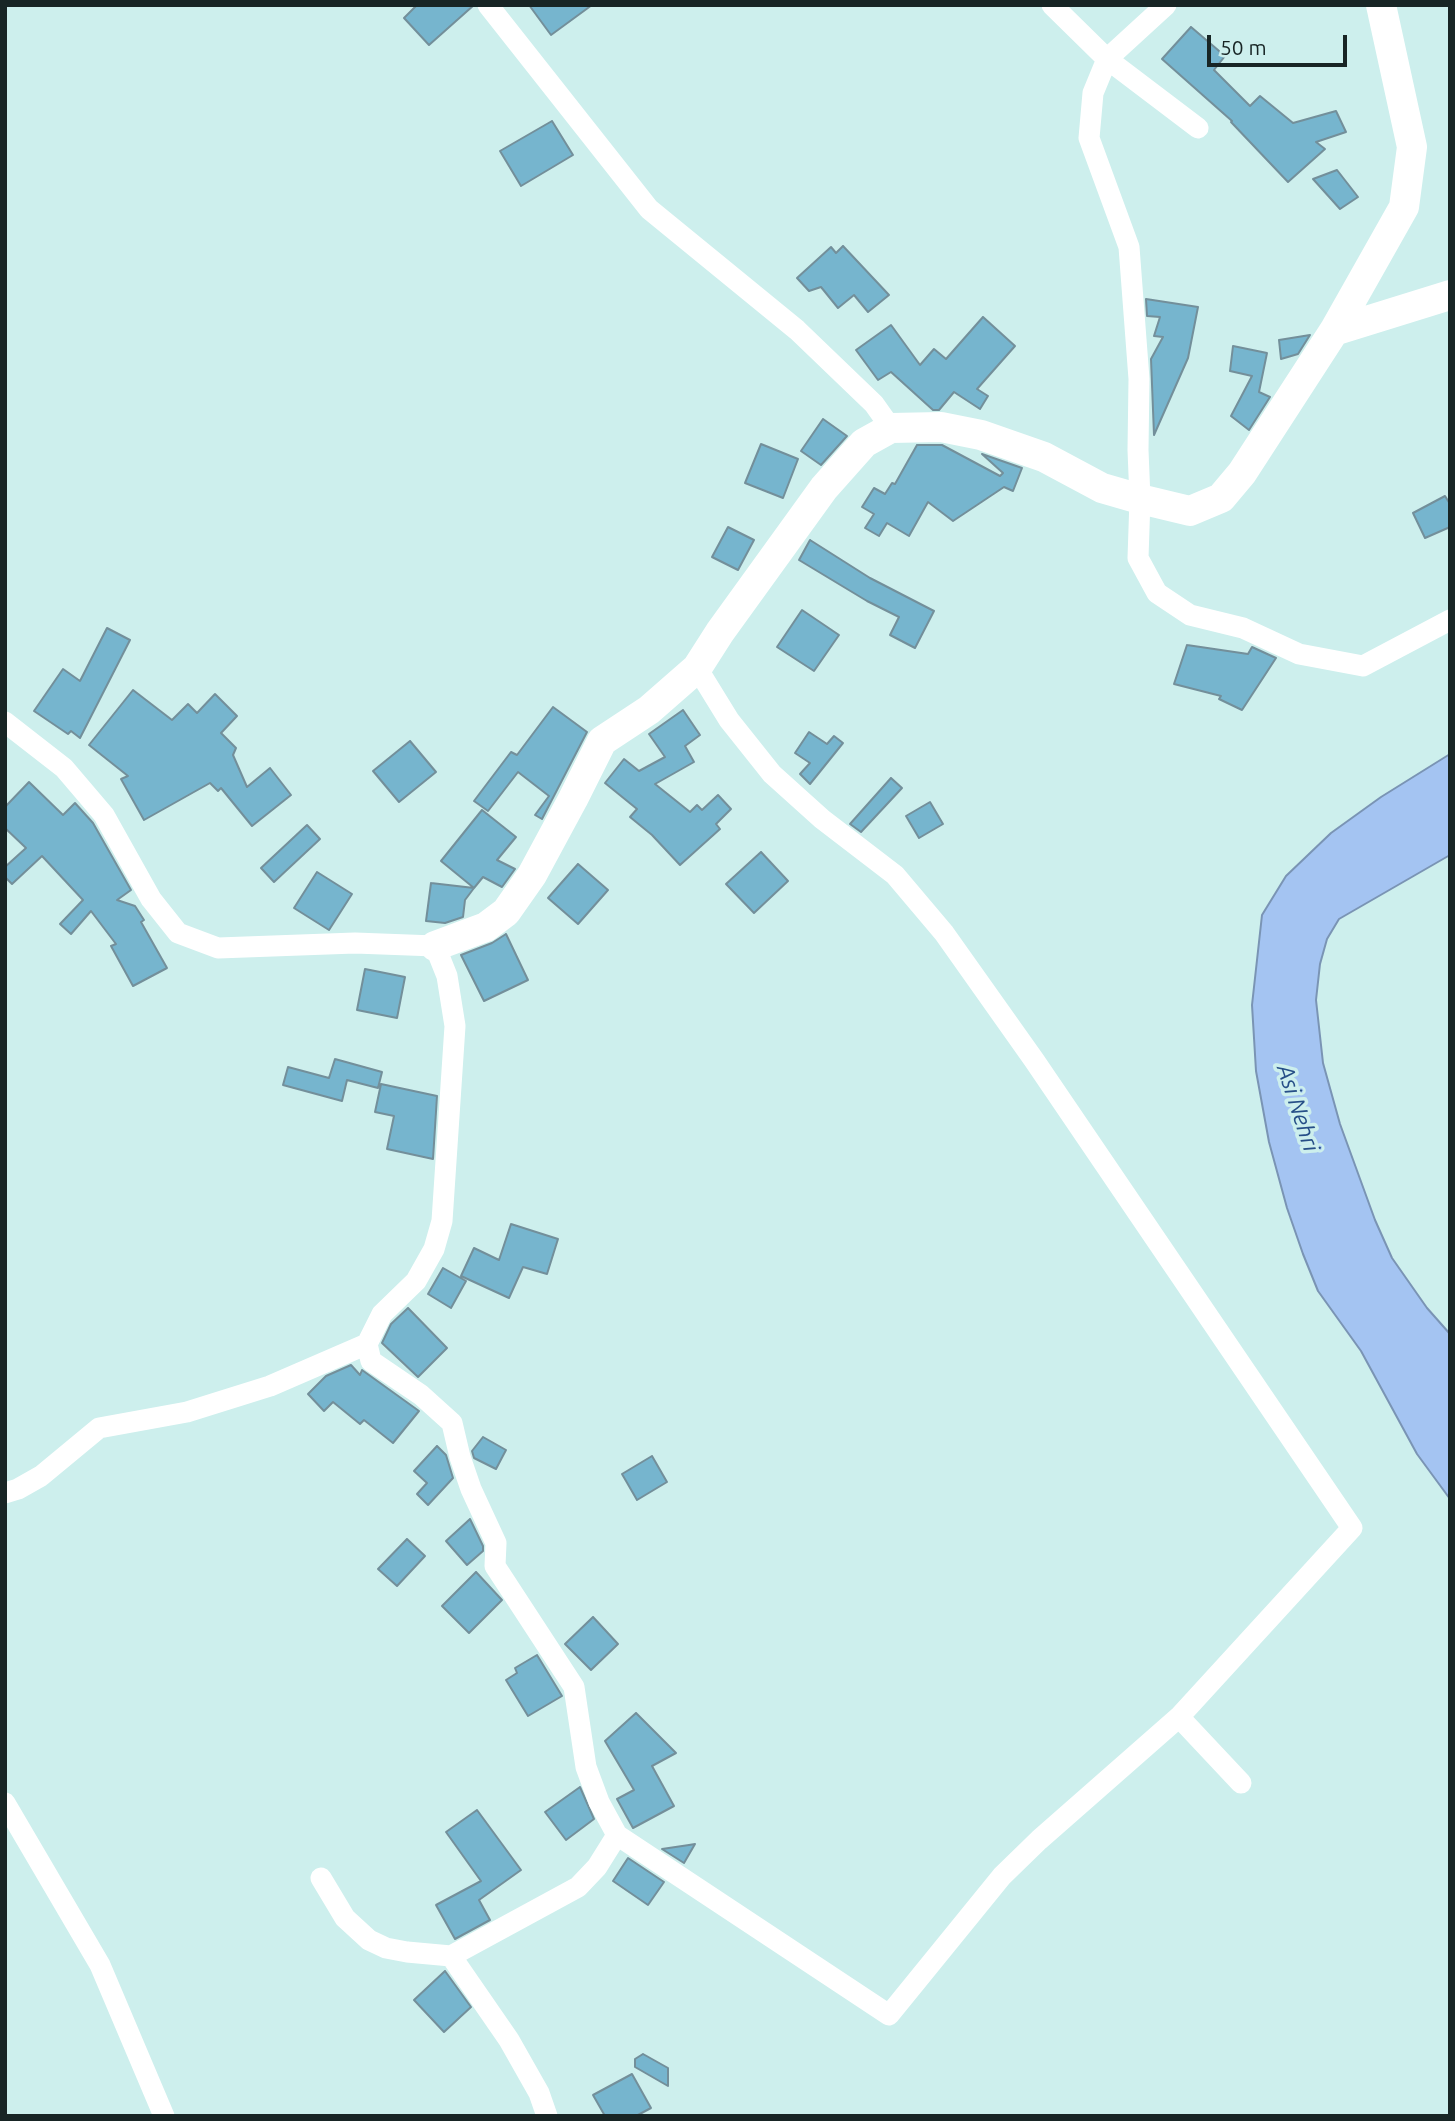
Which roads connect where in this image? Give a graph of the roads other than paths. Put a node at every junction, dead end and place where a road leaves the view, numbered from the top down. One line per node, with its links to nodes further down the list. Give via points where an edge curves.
1 (488, 5): 9 (street, via 649,209 797,330 874,404)
2 (1052, 5): 5 (street)
3 (1166, 5): 5 (street)
4 (1381, 5): 8 (street, via 1412,147 1404,206)
5 (1107, 59): 6 (street); 10 (street, via 1093,93 1089,138 1129,247 1139,379)
6 (1198, 128)
7 (1450, 295): 8 (street)
8 (1334, 331): 10 (street, via 1249,463 1221,498 1190,510)
9 (891, 428): 10 (street, via 942,427 981,435 1044,457 1102,488); 12 (street, via 864,443 824,488)
10 (1140, 499): 11 (street, via 1138,558 1157,593 1190,615 1243,628 1298,654 1363,666)
11 (1450, 620)
12 (697, 667): 14 (street, via 649,710 602,741 538,864 506,912 486,927); 17 (street, via 729,720 772,774 895,875 944,933 1352,1528)
13 (5, 722): 14 (street, via 64,768 104,815 151,899 178,933 218,948 355,943)
14 (435, 946): 15 (street, via 447,976 455,1026 442,1221 434,1249 416,1281 382,1314)
15 (367, 1344): 16 (street, via 270,1386 187,1412 99,1428 41,1476); 20 (street, via 371,1362 421,1395 452,1423 471,1489 496,1543 495,1566 574,1687 586,1767)
16 (5, 1493)
17 (1179, 1717): 18 (street); 20 (street, via 1002,1876 889,2015)
18 (1241, 1783)
19 (5, 1803): 24 (street, via 100,1965)
20 (617, 1835): 22 (street, via 597,1867 578,1886)
21 (320, 1878): 22 (street, via 345,1918 369,1940 386,1948)
22 (451, 1956): 23 (street, via 509,2040 539,2093)
23 (540, 2113)
24 (164, 2116)

